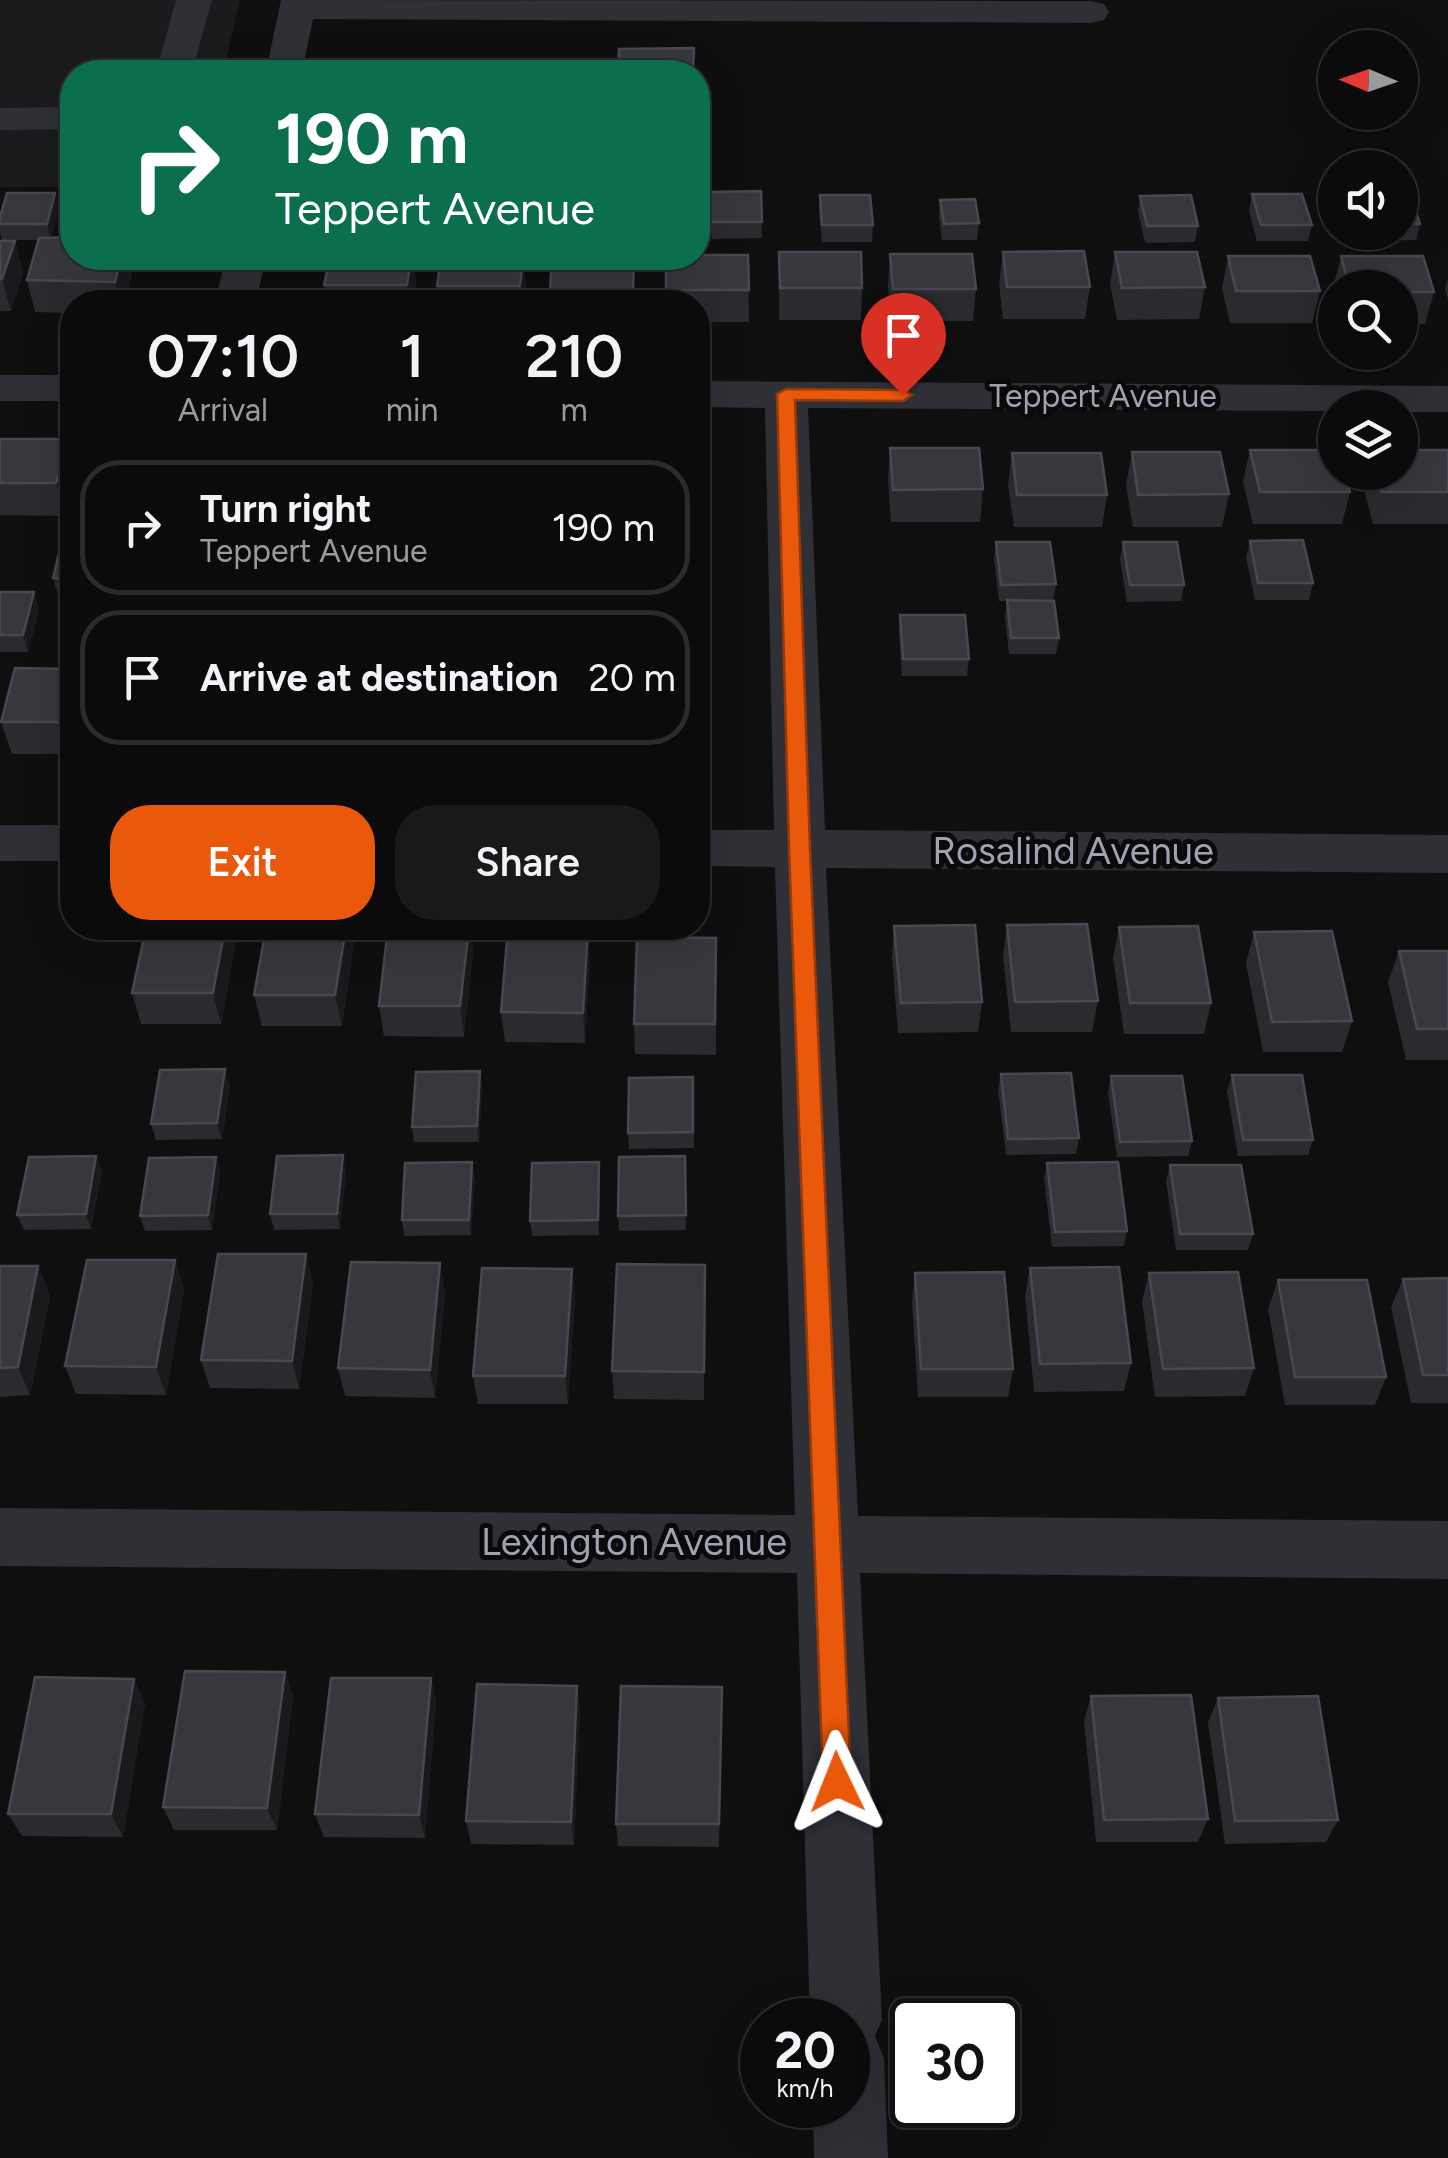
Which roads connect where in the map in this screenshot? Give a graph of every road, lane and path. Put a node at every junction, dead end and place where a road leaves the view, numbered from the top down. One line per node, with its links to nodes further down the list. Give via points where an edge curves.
1 (194, 0): 4 (street)
2 (298, 4): 3 (street); 5 (street)
3 (1091, 12)
4 (177, 60)
5 (286, 60)
6 (60, 118): 7 (street)
7 (0, 119)
8 (0, 388): 9 (street)
9 (60, 388)
10 (710, 394): 11 (street, Teppert Avenue)
11 (786, 394): 12 (street, Teppert Avenue); 16 (street)
12 (1448, 398)
13 (0, 843): 14 (street)
14 (60, 844)
15 (710, 848): 16 (street, Rosalind Avenue)
16 (800, 849): 17 (street, Rosalind Avenue); 19 (street)
17 (1448, 854)
18 (0, 1538): 19 (street, Lexington Avenue)
19 (828, 1544): 20 (street, Lexington Avenue); 21 (street)
20 (1448, 1550)
21 (845, 1998)
22 (850, 2128): 23 (street)
23 (851, 2158)

